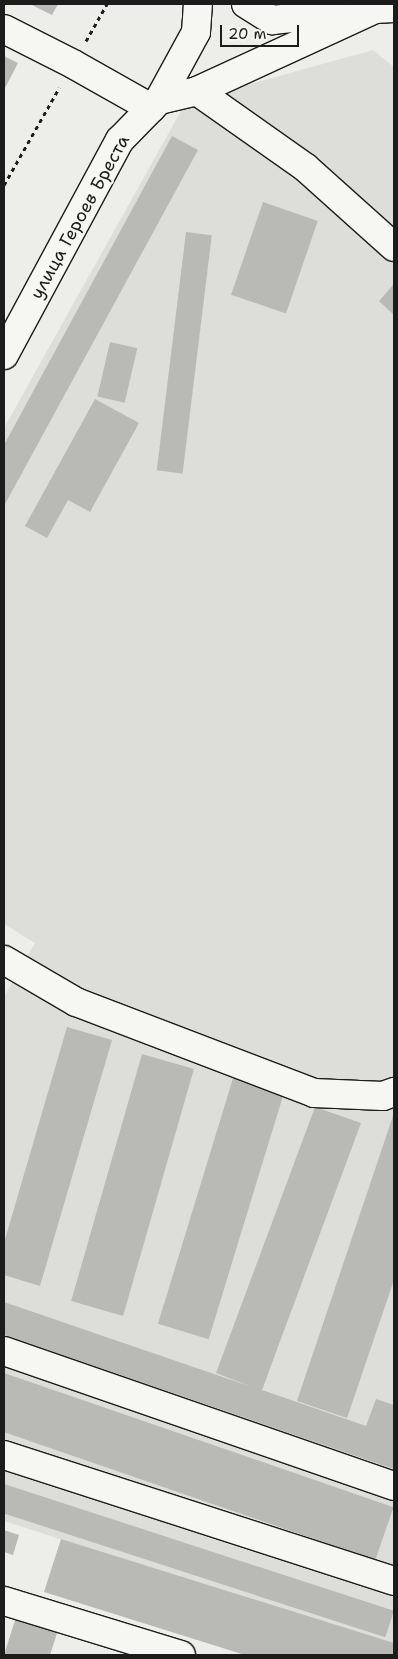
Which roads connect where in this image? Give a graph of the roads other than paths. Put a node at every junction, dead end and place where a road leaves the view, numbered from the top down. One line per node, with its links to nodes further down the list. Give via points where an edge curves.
1 (198, 4): 6 (street, улица Героев Бреста, via 196,32)
2 (246, 4): 3 (street, via 272,20)
3 (388, 14): 5 (street)
4 (4, 29): 6 (street)
5 (197, 91): 6 (street); 7 (street, via 306,168)
6 (155, 104): 8 (street, улица Героев Бреста, via 120,140)
7 (394, 246)
8 (4, 355)
9 (4, 960): 10 (street, via 76,1002 314,1093 384,1096)
10 (394, 1092)
11 (4, 1351): 13 (street)
12 (4, 1455): 14 (street)
13 (394, 1486)
14 (394, 1580)
15 (4, 1601): 16 (street)
16 (181, 1655)

